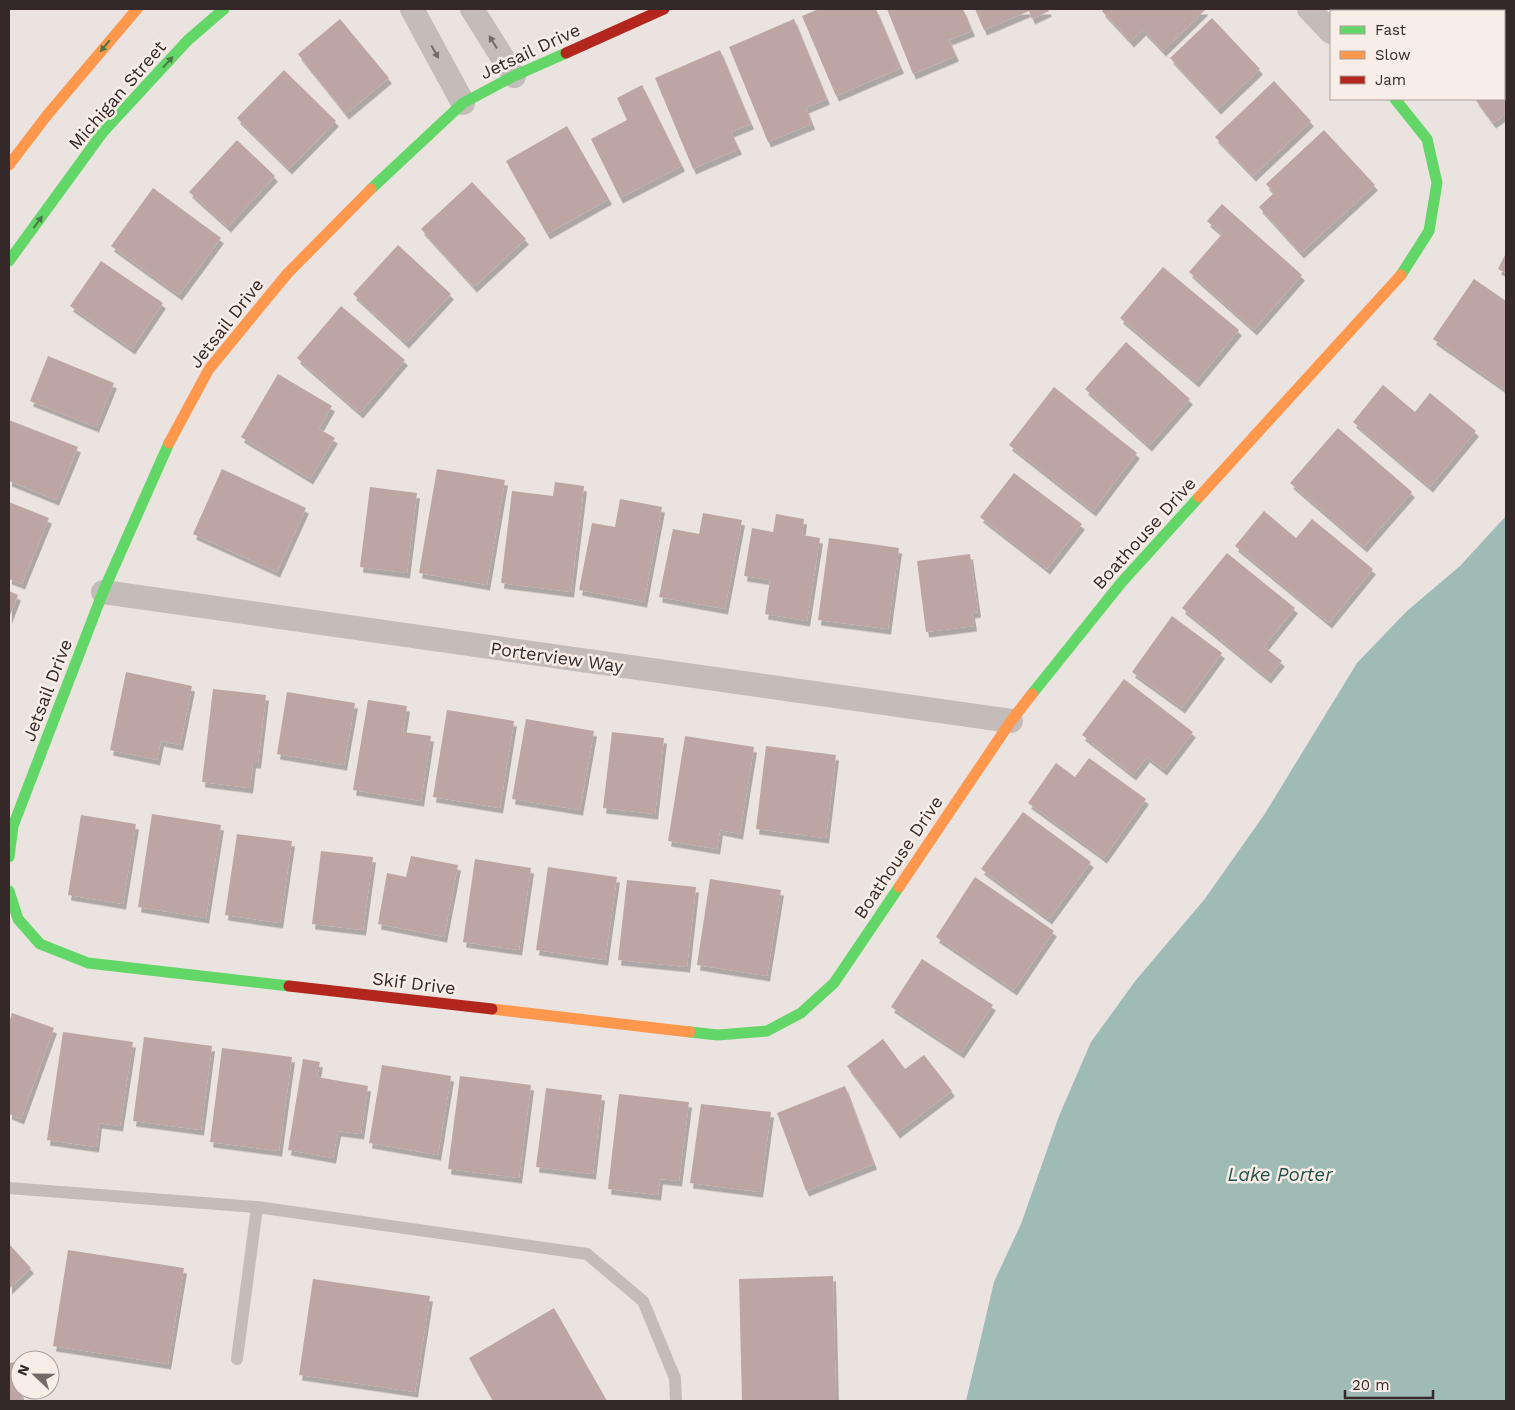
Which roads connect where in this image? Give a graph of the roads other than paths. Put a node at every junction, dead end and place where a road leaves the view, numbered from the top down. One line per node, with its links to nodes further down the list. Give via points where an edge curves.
1 (137, 9): 11 (street, one-way to 11, via 48,114)
2 (224, 9): 12 (street, Michigan Street, one-way to 2, via 103,132 188,40)
3 (412, 9): 10 (street, one-way to 10)
4 (472, 9): 8 (street, one-way to 4)
5 (664, 9): 8 (street, Jetsail Drive)
6 (1309, 9): 7 (street)
7 (1330, 31)
8 (514, 76): 10 (street, Jetsail Drive)
9 (1396, 100): 14 (street, Boathouse Drive, via 1427,139 1437,183 1429,231 1406,270 1121,583)
10 (463, 103): 13 (street, Jetsail Drive, via 287,274 209,369 160,461)
11 (9, 166)
12 (9, 261)
13 (103, 592): 14 (street, Porterview Way); 15 (street, Jetsail Drive, via 13,826)
14 (1011, 721): 17 (street, Boathouse Drive)
15 (9, 857)
16 (9, 892): 17 (street, Skif Drive, via 18,919 40,944 88,963 718,1035 767,1031 802,1014)
17 (834, 983)
18 (9, 1188): 19 (lane)
19 (257, 1207): 20 (lane); 21 (lane, via 586,1254 643,1301 675,1378)
20 (237, 1359)
21 (676, 1401)

